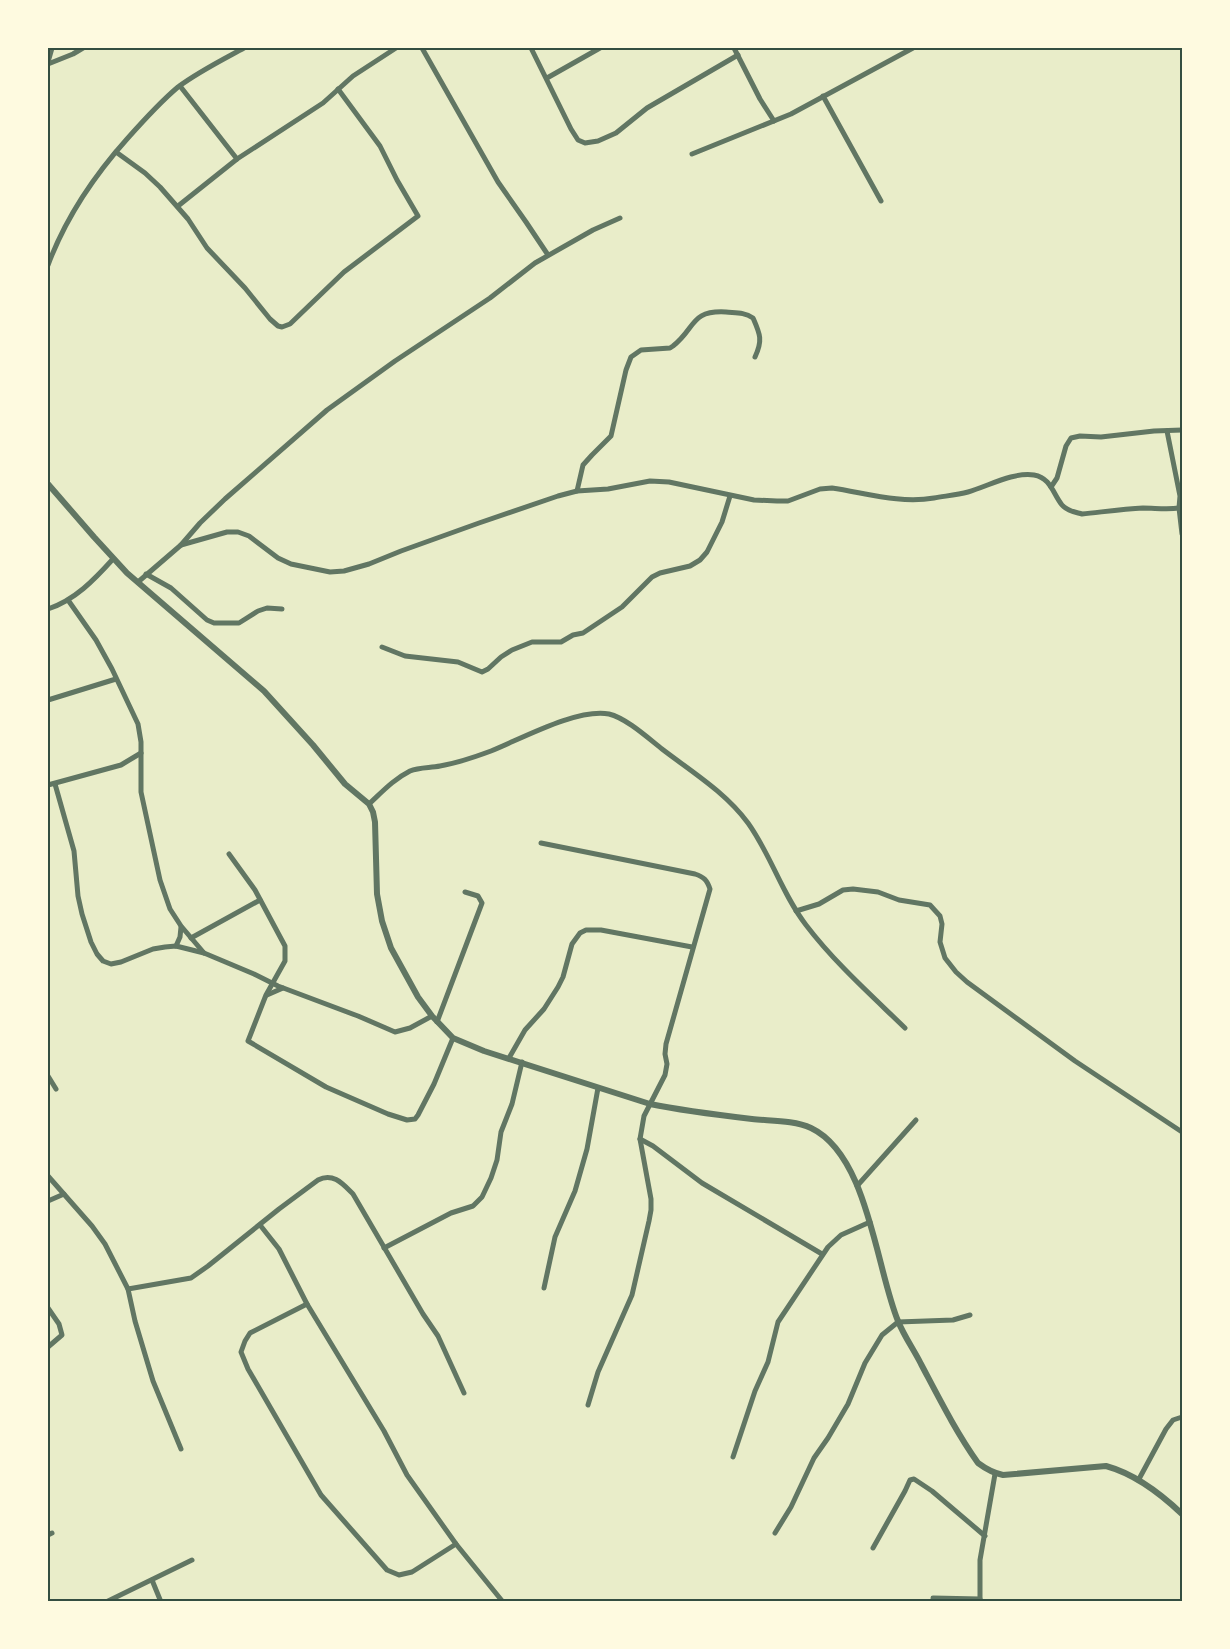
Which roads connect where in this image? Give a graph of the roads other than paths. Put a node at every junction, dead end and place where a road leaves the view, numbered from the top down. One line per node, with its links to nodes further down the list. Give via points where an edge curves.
1 (52, 48): 11 (street)
2 (83, 48): 11 (street)
3 (244, 48): 13 (street)
4 (396, 48): 14 (street)
5 (422, 48): 23 (street, via 498,182)
6 (531, 48): 12 (street)
7 (600, 48): 12 (street)
8 (734, 48): 10 (street)
9 (913, 48): 15 (street)
10 (738, 55): 12 (street, via 647,108 616,133 585,143 578,140 571,129); 16 (street)
11 (48, 63)
12 (547, 78)
13 (180, 86): 17 (street, via 155,107); 19 (street)
14 (338, 89): 19 (street, via 323,103); 21 (street, via 380,146 418,216 344,272 290,324 278,326 270,319 207,248)
15 (823, 96): 16 (street); 20 (street)
16 (774, 121): 18 (street)
17 (116, 152): 21 (street, via 145,173); 24 (street, via 82,195)
18 (692, 154)
19 (237, 160): 21 (street)
20 (881, 201)
21 (178, 206)
22 (620, 218): 23 (street)
23 (548, 256): 34 (street, via 327,410 225,499)
24 (48, 265)
25 (756, 357): 30 (street, via 760,336 753,318 742,313 712,311 700,315 673,346 635,353 626,370 614,430 583,466)
26 (1182, 430): 27 (street)
27 (1167, 431): 29 (street, via 1071,438); 32 (street)
28 (48, 484): 35 (street)
29 (1052, 487): 31 (street, via 1043,478 1025,475 968,492 905,501 832,488 788,501); 32 (street, via 1066,509 1082,514)
30 (577, 491): 31 (street, via 650,481 669,482); 34 (street, via 344,571 330,572 292,564 238,532 226,532)
31 (730, 496): 41 (street, via 722,522 700,560 652,577 622,607 583,633 561,642 532,642 512,650 482,672 458,662 405,656)
32 (1181, 508): 33 (street)
33 (1182, 534)
34 (181, 545): 36 (street)
35 (113, 559): 37 (street); 38 (street)
36 (146, 574): 37 (street); 40 (street, via 171,588 206,620 214,623 239,623 267,608)
37 (138, 582): 47 (street, via 264,691 345,784)
38 (68, 600): 39 (street); 42 (street, via 96,640)
39 (48, 609)
40 (282, 609)
41 (382, 647)
42 (116, 679): 43 (street); 44 (street, via 138,724)
43 (48, 700)
44 (141, 753): 45 (street, via 121,765); 53 (street, via 142,792 160,880 170,909)
45 (55, 784): 46 (street); 55 (street, via 74,851 82,914 97,954 111,964 153,949)
46 (48, 785)
47 (369, 804): 52 (street, via 412,770 481,755 561,721 609,714 647,737 730,803 765,850); 61 (street, via 375,822 377,894 382,921 391,948)
48 (541, 843): 56 (street, via 703,877 710,889)
49 (230, 854): 51 (street)
50 (466, 892): 61 (street, via 478,896 482,903)
51 (260, 900): 54 (street); 58 (street, via 285,946 284,961)
52 (796, 911): 62 (street, via 841,964); 71 (street, via 853,889 930,905 940,916 940,942 945,958 967,982 1075,1062)
53 (181, 926): 54 (street); 55 (street)
54 (191, 938): 57 (street)
55 (176, 946): 57 (street)
56 (692, 947): 64 (street, via 601,930 580,933 572,944 558,987 525,1030); 69 (street, via 666,1044 665,1075)
57 (204, 953): 58 (street)
58 (273, 984): 59 (street); 60 (street)
59 (283, 988): 60 (street); 61 (street, via 395,1032)
60 (266, 995): 63 (street, via 248,1041 326,1087 407,1120 418,1115)
61 (434, 1019): 63 (street)
62 (906, 1028)
63 (453, 1038): 64 (street)
64 (509, 1058): 65 (street)
65 (522, 1062): 67 (street); 79 (street, via 501,1132 497,1160 482,1197 473,1206 451,1213)
66 (48, 1076): 68 (street)
67 (598, 1088): 69 (street); 82 (street, via 587,1149 575,1191 555,1237)
68 (56, 1089)
69 (650, 1104): 72 (street); 74 (street, via 811,1128 826,1138 841,1155)
70 (916, 1120): 74 (street)
71 (1182, 1132)
72 (640, 1139): 80 (street, via 702,1183); 89 (street, via 651,1199 650,1221 632,1295 598,1372)
73 (48, 1176): 75 (street)
74 (856, 1186): 77 (street)
75 (64, 1194): 76 (street); 81 (street, via 105,1244)
76 (48, 1201)
77 (870, 1222): 80 (street, via 833,1241); 86 (street)
78 (260, 1225): 79 (street, via 325,1176 343,1183 353,1194); 81 (street, via 191,1278); 83 (street, via 279,1249)
79 (384, 1248): 88 (street, via 438,1336)
80 (822, 1254): 92 (street, via 778,1322 768,1362)
81 (128, 1288): 91 (street, via 153,1381)
82 (544, 1288)
83 (307, 1304): 98 (street, via 407,1475); 98 (street, via 250,1333 241,1352 321,1495 387,1570 399,1575 412,1572)
84 (48, 1308): 87 (street, via 62,1335)
85 (970, 1315): 86 (street, via 953,1320)
86 (898, 1322): 93 (street, via 978,1463); 96 (street, via 882,1335 865,1363 848,1404 814,1458)
87 (48, 1347)
88 (464, 1393)
89 (588, 1405)
90 (1182, 1417): 94 (street, via 1173,1420 1166,1429)
91 (181, 1449)
92 (733, 1457)
93 (995, 1474): 94 (street, via 1106,1466); 97 (street)
94 (1139, 1479): 95 (street)
95 (1182, 1514)
96 (775, 1533)
97 (985, 1536): 99 (street, via 914,1479 910,1480); 103 (street, via 980,1560)
98 (456, 1544): 106 (street)
99 (873, 1548)
100 (192, 1560): 101 (street)
101 (152, 1580): 104 (street); 105 (street)
102 (932, 1598): 103 (street)
103 (980, 1600)
104 (106, 1602)
105 (161, 1602)
106 (503, 1602)

